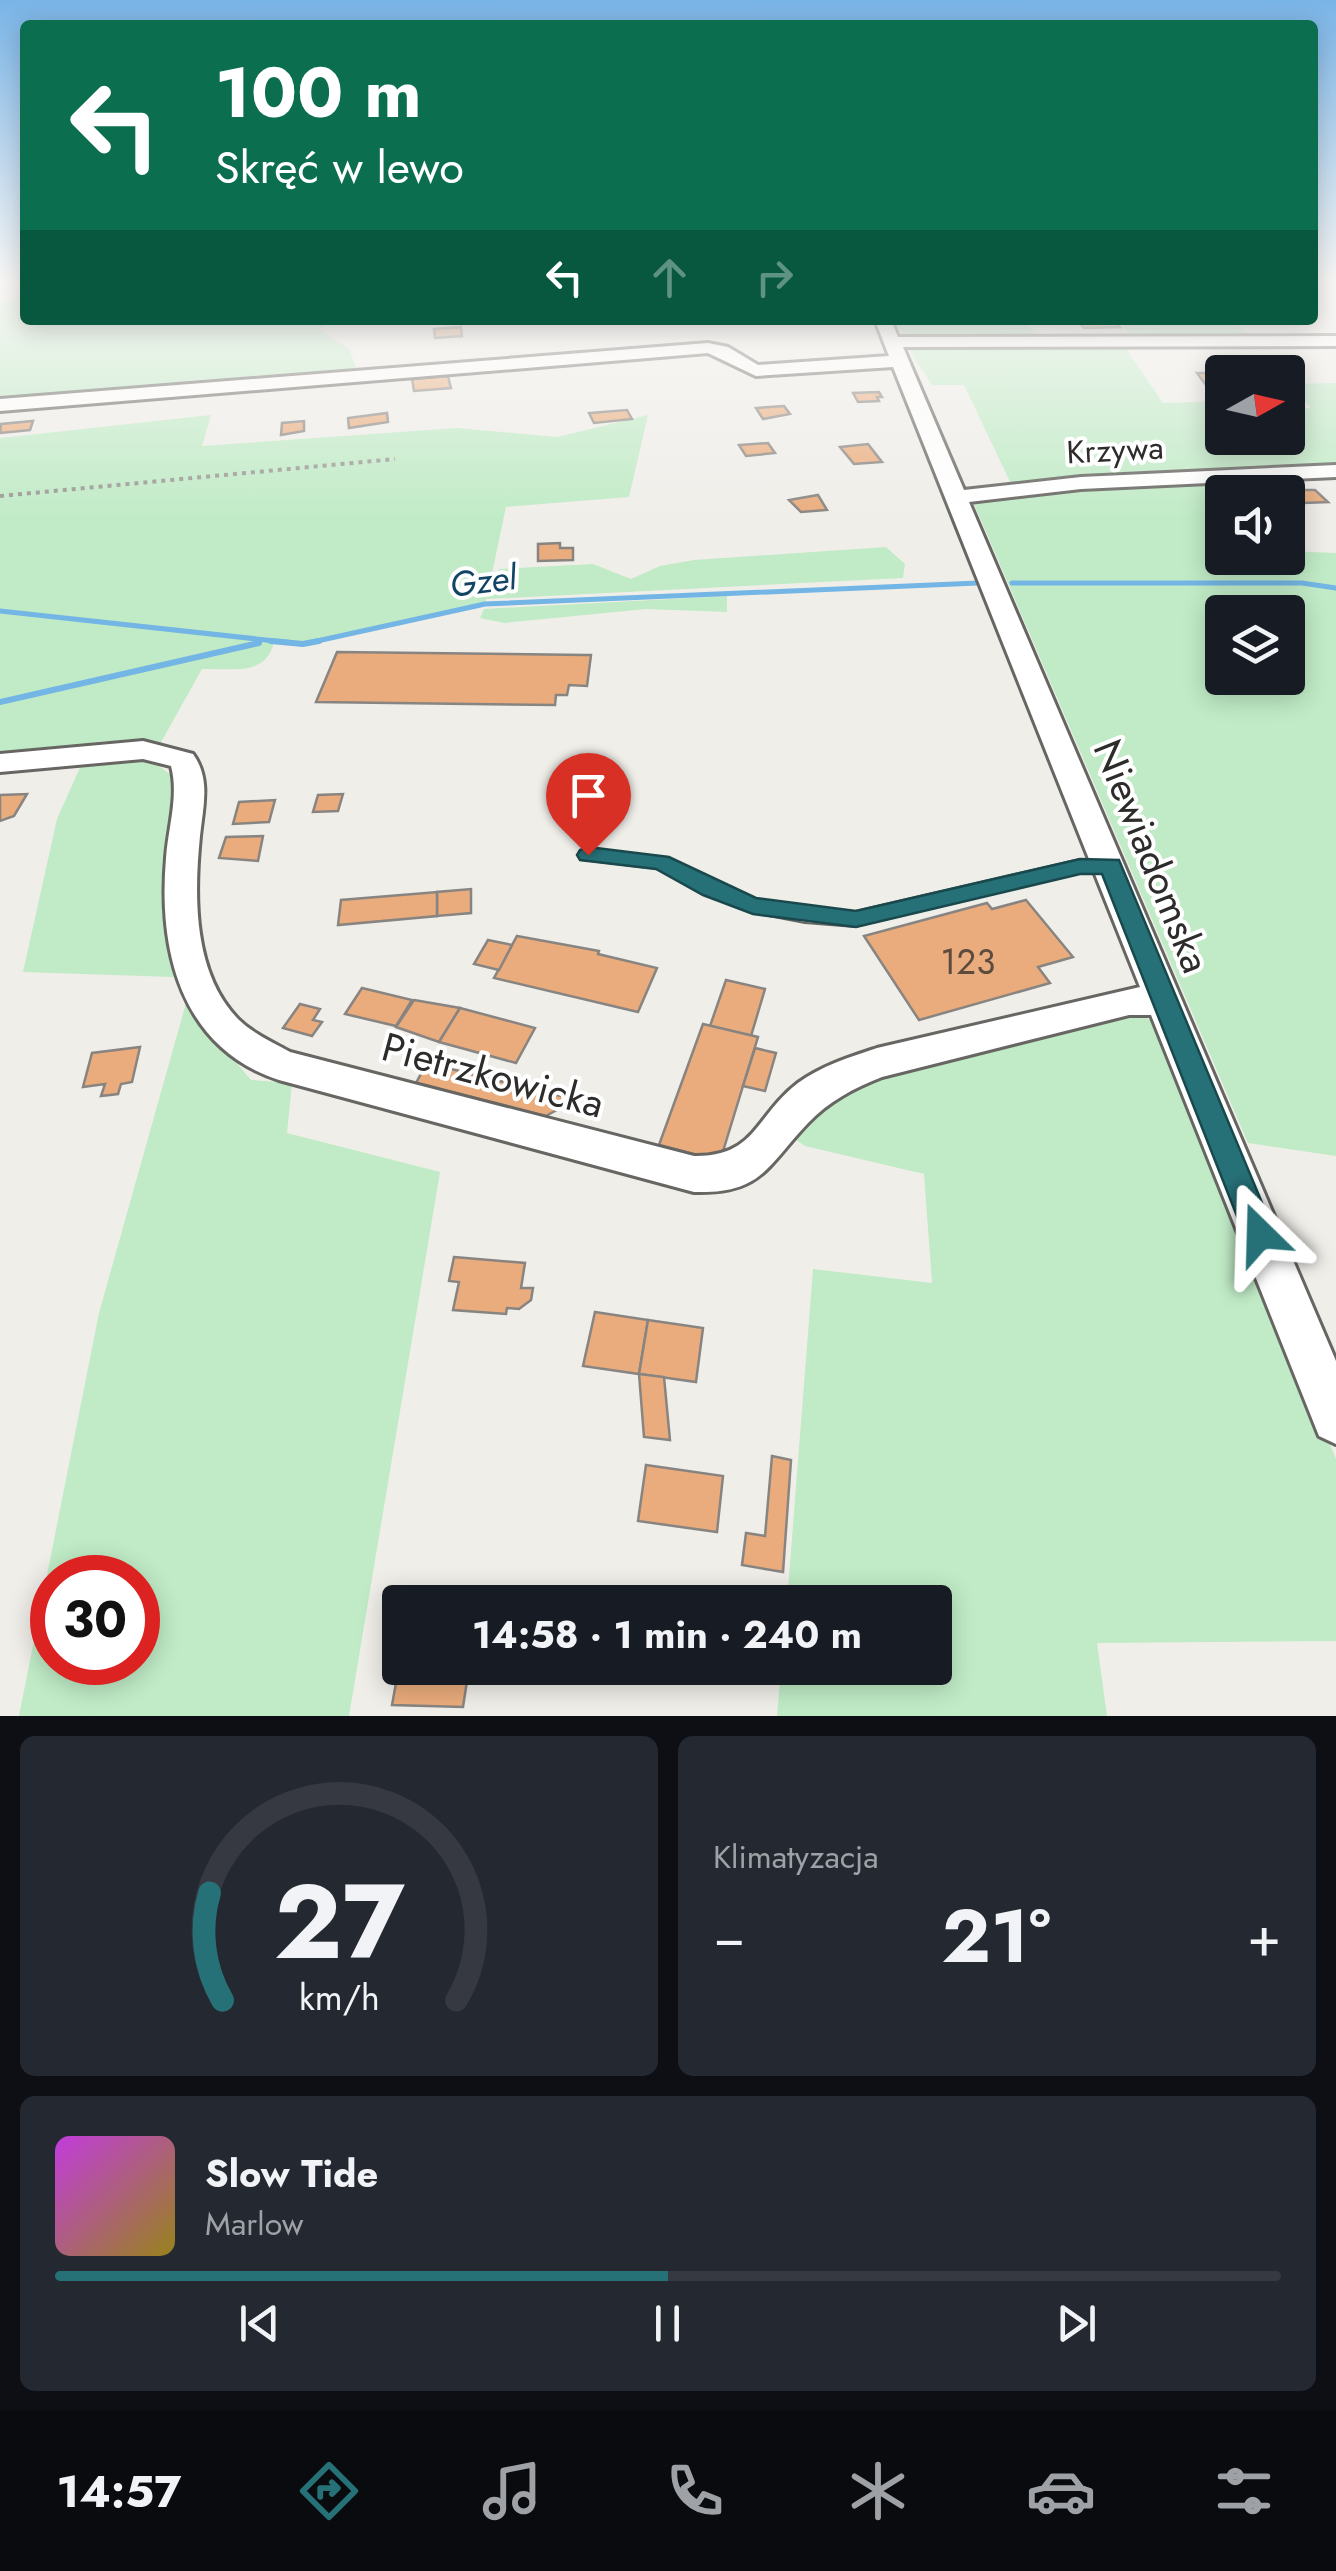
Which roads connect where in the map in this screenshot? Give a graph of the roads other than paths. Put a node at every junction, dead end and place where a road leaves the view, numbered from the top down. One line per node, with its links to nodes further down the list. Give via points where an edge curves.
1 (546, 361): 5 (street)
2 (739, 361): 3 (street, via 756,370)
3 (899, 361)
4 (900, 361): 7 (street, Niewiadomska)
5 (0, 405)
6 (1336, 471): 7 (street, Krzywa, via 1081,483)
7 (958, 497): 10 (street, Niewiadomska)
8 (0, 763): 11 (street, Pietrzkowicka, via 143,750 183,760 189,792 182,909 199,994 227,1032 279,1066 694,1174 737,1174 806,1100 877,1063 1129,1002)
9 (588, 855): 10 (lane, via 661,862 753,906 836,919 1080,866)
10 (1110, 866): 11 (street, Niewiadomska)
11 (1165, 1000): 12 (street, Niewiadomska)
12 (1336, 1419)

